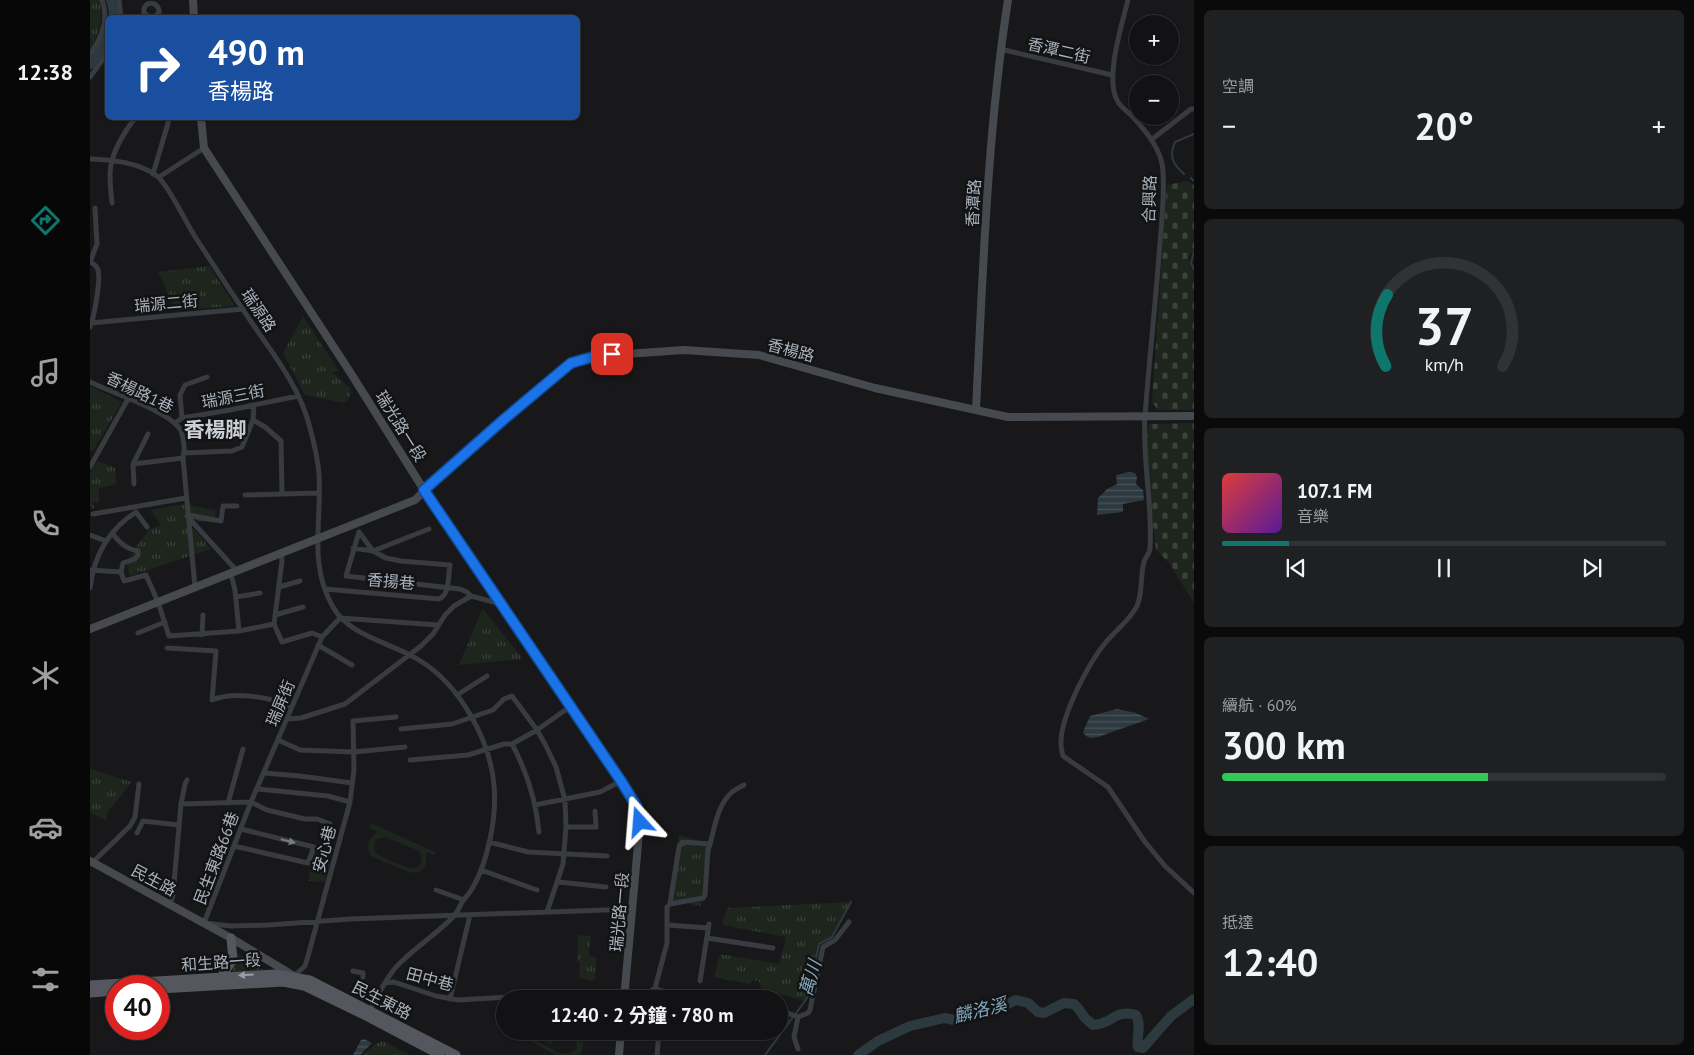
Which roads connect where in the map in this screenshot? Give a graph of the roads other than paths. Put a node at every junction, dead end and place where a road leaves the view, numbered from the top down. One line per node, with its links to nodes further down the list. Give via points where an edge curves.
1 (102, 0): 6 (street)
2 (119, 0): 7 (street)
3 (193, 0): 8 (street)
4 (1008, 0): 10 (street, 香潭路)
5 (1128, 0): 13 (street, 合興路)
6 (106, 15)
7 (121, 15)
8 (194, 15)
9 (105, 19): 11 (street, via 98,42)
10 (1000, 48): 13 (street, 香潭二街); 35 (street, 香潭路, via 990,153)
11 (90, 54)
12 (105, 56): 14 (street)
13 (1112, 75): 19 (street, 合興路, via 1117,102)
14 (90, 76)
15 (1194, 109): 19 (street)
16 (134, 120): 22 (street, via 120,138)
17 (169, 120): 23 (street)
18 (201, 120): 20 (street, 瑞光路一段)
19 (1151, 140): 37 (street, 合興路, via 1163,170 1162,217)
20 (204, 148): 24 (street); 48 (street, 瑞光路一段)
21 (90, 160): 22 (street)
22 (113, 160): 23 (street, via 142,167); 25 (street, via 110,174)
23 (153, 174): 24 (street)
24 (160, 177): 28 (street, 瑞源路, via 193,234)
25 (112, 203)
26 (95, 208): 27 (street, via 97,244)
27 (90, 262): 29 (street, via 99,272)
28 (243, 308): 29 (street, 瑞源二街); 32 (street, 瑞源路)
29 (91, 324)
30 (207, 377): 38 (street, via 185,385 180,395)
31 (90, 382): 33 (street, 香楊路1巷)
32 (298, 396): 34 (street, 瑞源三街); 49 (street, 瑞源路, via 310,427 318,467)
33 (128, 399): 40 (street, 香楊路1巷, via 147,406); 43 (street)
34 (254, 405): 38 (street, 瑞源三街); 39 (street)
35 (976, 409): 37 (street, 香楊路, via 1008,417); 48 (street, 香楊路, via 875,388 759,355 684,350 596,356 571,363)
36 (1194, 416): 37 (street, 香楊路)
37 (1145, 417): 144 (street, 合興路, via 1150,549 1144,560 1140,596 1132,614 1105,643 1085,672 1064,722 1061,744 1063,756 1108,787 1145,842)
38 (182, 418): 40 (street, 瑞源三街)
39 (253, 420): 44 (street, via 242,447); 50 (street, via 280,441)
40 (174, 423): 44 (street, 香楊路1巷, via 181,432)
41 (148, 434): 45 (street)
42 (90, 453): 43 (street)
43 (96, 456): 46 (street)
44 (184, 456): 45 (street); 52 (street, 香楊路1巷)
45 (133, 464): 47 (street)
46 (90, 467)
47 (134, 484)
48 (424, 490): 56 (street, via 408,504); 80 (street, 瑞光路一段)
49 (319, 493): 50 (street); 62 (street, 瑞源路)
50 (282, 494): 51 (street)
51 (245, 495)
52 (186, 498): 54 (street); 55 (street, 香楊路1巷)
53 (237, 506): 55 (street, via 223,506 221,521)
54 (93, 514)
55 (187, 515): 69 (street); 71 (street)
56 (357, 523): 59 (street); 62 (street)
57 (147, 527): 60 (street, via 136,512)
58 (429, 529): 65 (street)
59 (359, 532): 64 (street); 65 (street)
60 (112, 533): 63 (street); 68 (street, via 130,550 138,551 135,559 123,563)
61 (90, 535): 63 (street)
62 (316, 539): 66 (street); 75 (street)
63 (106, 541): 67 (street)
64 (353, 548): 65 (street); 73 (street, via 346,576)
65 (373, 551): 73 (street, via 386,558 450,565)
66 (281, 552): 69 (street); 72 (street)
67 (91, 570): 68 (street); 74 (street)
68 (121, 572): 79 (street, via 124,581 146,575)
69 (234, 572): 71 (street); 77 (street)
70 (300, 581): 72 (street)
71 (195, 587): 79 (street)
72 (279, 587): 83 (street)
73 (447, 587): 75 (street, 香揚巷, via 446,594 439,599); 78 (street, via 460,589)
74 (90, 588)
75 (325, 589): 84 (street)
76 (260, 593): 77 (street)
77 (236, 596): 89 (street)
78 (471, 596): 80 (street); 87 (street, via 454,606)
79 (158, 602): 85 (street); 88 (street)
80 (502, 604): 99 (street, 瑞光路一段)
81 (304, 607): 83 (street)
82 (203, 615): 91 (street)
83 (275, 615): 86 (street)
84 (340, 618): 87 (street); 92 (street, 瑞屏街); 95 (street, via 366,636)
85 (165, 622): 90 (street); 91 (street, via 169,636)
86 (274, 624): 89 (street); 92 (street, via 282,642 312,633)
87 (438, 625): 95 (street)
88 (90, 629)
89 (239, 631): 91 (street)
90 (138, 633)
91 (202, 635)
92 (322, 637): 93 (street, 瑞屏街)
93 (318, 646): 96 (street); 100 (street, 瑞屏街)
94 (166, 648): 100 (street, via 216,651 212,700 220,697 264,698)
95 (409, 655): 98 (street, via 447,681); 103 (street, via 345,704 301,718)
96 (352, 665)
97 (487, 676): 98 (street)
98 (457, 695): 101 (street)
99 (571, 706): 105 (street); 115 (street, 瑞光路一段)
100 (292, 708): 103 (street, 瑞屏街)
101 (471, 716): 104 (street, via 452,724); 105 (street, via 493,710 512,696); 110 (street)
102 (396, 717): 111 (street, 安心巷, via 353,721)
103 (287, 719): 106 (street, 瑞屏街)
104 (401, 729)
105 (537, 730): 107 (street); 120 (street, via 556,768)
106 (278, 740): 111 (street, via 300,750); 113 (street, 瑞屏街)
107 (512, 744): 110 (street); 125 (street)
108 (405, 747): 111 (street)
109 (243, 749): 123 (street)
110 (485, 750): 112 (street, via 468,755); 133 (street, via 494,786)
111 (354, 752): 116 (street, 安心巷)
112 (410, 760)
113 (264, 773): 116 (street); 119 (street, 瑞屏街)
114 (187, 780): 124 (street)
115 (621, 781): 120 (street, via 600,792); 148 (street, 瑞光路一段, via 640,814)
116 (352, 783): 122 (street, 安心巷)
117 (139, 784): 138 (street, via 130,826)
118 (744, 785): 134 (street, via 731,793 722,805)
119 (258, 789): 121 (street, 瑞屏街); 122 (street, via 328,796)
120 (565, 800): 125 (street); 129 (street)
121 (251, 802): 123 (street); 127 (street, via 267,810); 130 (street, 民生東路66巷)
122 (350, 802): 152 (street, 安心巷)
123 (228, 803): 124 (street)
124 (181, 804): 128 (street)
125 (536, 805): 132 (street)
126 (595, 811): 129 (street, via 596,826)
127 (330, 824)
128 (179, 825): 131 (street, via 143,821); 146 (street)
129 (566, 827): 136 (street)
130 (241, 829): 135 (street, 民生東路66巷); 135 (street, one-way to 135, via 314,847 308,863)
131 (137, 832)
132 (539, 832)
133 (489, 842): 136 (street, via 528,852); 139 (street)
134 (710, 844): 147 (street, via 703,898); 147 (street, via 682,842 678,848)
135 (234, 846): 154 (street, 民生東路66巷)
136 (564, 854): 137 (street); 140 (street)
137 (607, 856)
138 (91, 863): 146 (street, 民生路)
139 (480, 870): 143 (street); 145 (street)
140 (558, 882): 141 (street); 149 (street)
141 (606, 887)
142 (436, 890): 145 (street)
143 (537, 890)
144 (1194, 894)
145 (464, 900): 151 (street)
146 (170, 904): 154 (street, 民生路)
147 (668, 905): 155 (street)
148 (633, 909): 149 (street); 169 (street, 瑞光路一段)
149 (548, 912): 150 (street)
150 (470, 915): 151 (street); 175 (street)
151 (454, 916): 152 (street); 164 (street, via 397,966)
152 (317, 920): 154 (street, via 269,925); 160 (street, 安心巷, via 305,966)
153 (849, 922): 178 (street, via 835,940 823,947 810,1010)
154 (204, 923): 156 (street, 民生東路)
155 (668, 925): 157 (street, via 709,926); 168 (street)
156 (231, 938): 160 (street, 民生東路); 161 (main road, via 233,960)
157 (707, 938): 158 (street); 163 (street)
158 (773, 948)
159 (353, 971): 162 (street, via 363,973)
160 (294, 976): 161 (main road, 和生路一段, one-way to 161); 166 (street, 民生東路); 176 (main road, 民生東路, via 310,980)
161 (221, 977): 165 (main road, 和生路一段)
162 (363, 977)
163 (700, 981)
164 (384, 983): 175 (street, 田中巷, via 394,982); 176 (street)
165 (90, 985)
166 (304, 986): 167 (main road, 和生路一段, via 283,982); 176 (main road, 民生東路)
167 (170, 988)
168 (656, 988): 170 (street); 171 (street)
169 (625, 990)
170 (653, 990)
171 (660, 990)
172 (105, 992): 173 (main road)
173 (90, 993)
174 (496, 997): 175 (street, 田中巷)
175 (450, 999)
176 (368, 1013): 182 (main road, 民生東路); 183 (main road, 民生東路)
177 (788, 1013): 178 (street)
178 (798, 1017): 181 (street, via 794,1037)
179 (620, 1040): 184 (street)
180 (658, 1040): 185 (street)
181 (798, 1049)
182 (440, 1055)
183 (456, 1055)
184 (619, 1055)
185 (657, 1055)

